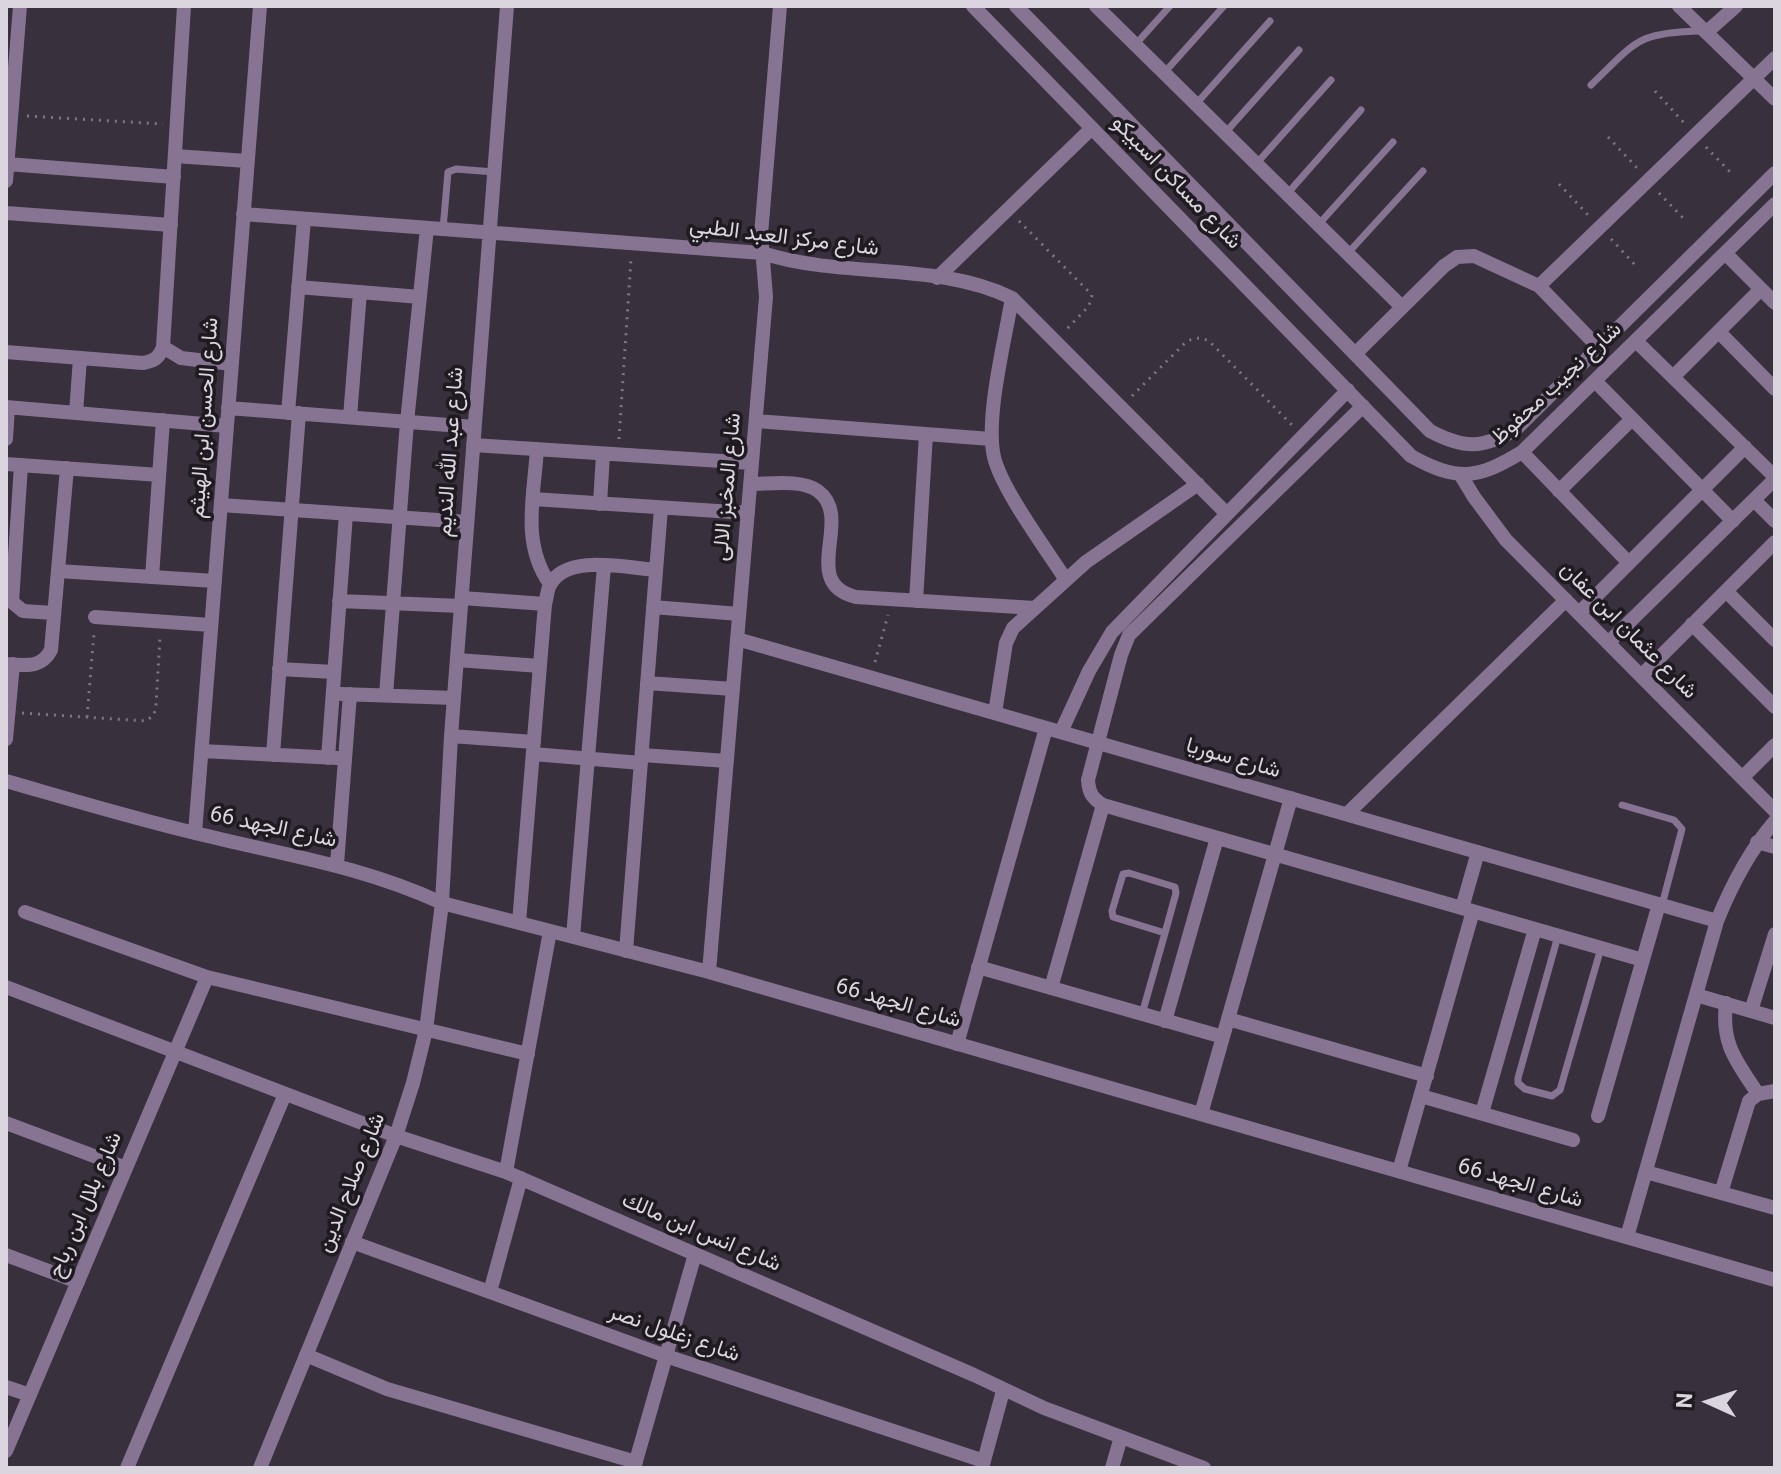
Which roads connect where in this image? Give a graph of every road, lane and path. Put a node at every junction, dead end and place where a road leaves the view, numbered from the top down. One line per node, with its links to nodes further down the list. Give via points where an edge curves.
1 (20, 6): 25 (street)
2 (184, 6): 26 (street)
3 (260, 6): 32 (street, شارع الحسن ابن الهيثم)
4 (507, 6): 36 (street, شارع عبد الله النديم)
5 (780, 6): 52 (street, شارع المخبز الالى)
6 (973, 6): 27 (street, شارع مساكن اسبيكو)
7 (1016, 6): 70 (street, شارع مساكن اسبيكو)
8 (1170, 6): 15 (lane)
9 (1224, 6): 18 (lane)
10 (1679, 6): 14 (street)
11 (1736, 6): 14 (street)
12 (1103, 8): 15 (street)
13 (1270, 21): 23 (lane)
14 (1708, 31): 19 (street); 21 (lane, via 1646,36)
15 (1135, 45): 18 (street)
16 (1299, 50): 28 (lane)
17 (1775, 58): 19 (street)
18 (1164, 73): 23 (street)
19 (1754, 79): 22 (street); 56 (street)
20 (1331, 80): 34 (lane)
21 (1591, 85)
22 (1775, 99)
23 (1196, 104): 28 (street)
24 (1361, 110): 40 (lane)
25 (11, 114): 26 (path); 29 (street)
26 (177, 125): 31 (street)
27 (1092, 128): 42 (street); 76 (street, شارع مساكن اسبيكو)
28 (1225, 133): 34 (street)
29 (8, 141): 33 (street)
30 (1393, 142): 47 (lane)
31 (175, 156): 32 (street); 38 (street)
32 (247, 161): 44 (street, شارع الحسن ابن الهيثم)
33 (7, 164): 38 (street); 39 (street)
34 (1256, 164): 40 (street)
35 (1423, 171): 53 (lane)
36 (494, 172): 49 (lane, via 448,172); 50 (street, شارع عبد الله النديم)
37 (1775, 173): 68 (street, شارع نجيب محفوظ)
38 (174, 177): 46 (street)
39 (6, 181)
40 (1287, 194): 47 (street)
41 (1775, 204): 54 (street, شارع نجيب محفوظ)
42 (1008, 210): 55 (street); 65 (path, via 1092,295 1089,306)
43 (6, 213): 46 (street)
44 (243, 214): 45 (street, شارع مركز العبد الطبي); 72 (street, شارع الحسن ابن الهيثم)
45 (304, 219): 48 (street, شارع مركز العبد الطبي); 57 (street)
46 (171, 225): 67 (street)
47 (1318, 225): 53 (street)
48 (427, 228): 49 (street, شارع مركز العبد الطبي); 60 (street)
49 (443, 229): 50 (street, شارع مركز العبد الطبي)
50 (489, 233): 51 (street, شارع مركز العبد الطبي); 89 (street, شارع عبد الله النديم)
51 (632, 243): 52 (street, شارع مركز العبد الطبي); 98 (path)
52 (762, 253): 55 (street, شارع مركز العبد الطبي, via 819,267); 86 (street, شارع المخبز الالى, via 766,297)
53 (1348, 253): 63 (street)
54 (1725, 253): 58 (street); 66 (street, شارع نجيب محفوظ)
55 (937, 278): 61 (street, شارع مركز العبد الطبي, via 963,280)
56 (1539, 286): 63 (street, via 1474,256 1457,257); 68 (street)
57 (298, 287): 59 (street); 82 (street)
58 (1761, 289): 62 (street); 64 (street)
59 (360, 292): 60 (street); 83 (street)
60 (420, 297): 87 (street)
61 (1012, 298): 65 (street, شارع مركز العبد الطبي); 93 (street)
62 (1775, 303)
63 (1402, 307): 70 (street)
64 (1719, 332): 73 (street); 75 (street)
65 (1055, 341): 79 (street, شارع مركز العبد الطبي)
66 (1636, 341): 73 (street); 74 (street, شارع نجيب محفوظ)
67 (163, 347): 71 (street, via 152,362); 72 (street, via 181,358)
68 (1598, 347): 70 (street, شارع نجيب محفوظ, via 1516,429 1496,441 1473,445 1430,431)
69 (6, 352): 71 (street)
70 (1355, 354)
71 (80, 358): 81 (street)
72 (232, 364): 80 (street, شارع الحسن ابن الهيثم)
73 (1673, 377): 95 (street)
74 (1595, 381): 84 (street); 97 (street, شارع نجيب محفوظ)
75 (1775, 389)
76 (1348, 390): 77 (street, شارع نجيب محفوظ); 91 (street)
77 (1363, 406): 102 (street, شارع نجيب محفوظ, via 1411,456 1434,469); 173 (street, via 1129,635)
78 (7, 407): 81 (street); 92 (street)
79 (1121, 407): 91 (path, via 1185,343 1201,338); 106 (street, شارع مركز العبد الطبي)
80 (228, 408): 82 (street); 88 (street, شارع الحسن ابن الهيثم)
81 (76, 413): 85 (street)
82 (293, 413): 83 (street); 114 (street)
83 (350, 417): 87 (street)
84 (1632, 419): 107 (street); 108 (street)
85 (163, 420): 88 (street); 103 (street)
86 (756, 421): 90 (street); 99 (street, شارع المخبز الالى)
87 (407, 422): 89 (street); 118 (street)
88 (227, 426): 112 (street, شارع الحسن ابن الهيثم)
89 (474, 427): 94 (street, شارع عبد الله النديم)
90 (926, 434): 93 (street); 136 (street)
91 (1303, 436): 117 (street)
92 (6, 439)
93 (991, 439): 129 (street, via 1002,479)
94 (473, 445): 96 (street); 121 (street, شارع عبد الله النديم)
95 (1745, 447): 104 (street); 107 (street)
96 (537, 449): 98 (street); 109 (street)
97 (1522, 452): 102 (street, شارع نجيب محفوظ, via 1493,470); 108 (street)
98 (611, 454): 99 (street); 111 (street)
99 (752, 463): 105 (street, شارع المخبز الالى)
100 (14, 464): 101 (street); 122 (street)
101 (67, 468): 103 (street); 127 (street)
102 (1460, 474): 134 (street, شارع عثمان ابن عفان, via 1506,540)
103 (159, 475): 128 (street)
104 (1775, 478): 110 (street)
105 (750, 484): 115 (street, شارع المخبز الالى); 133 (street, via 817,491 828,502 831,517 831,584 842,594)
106 (1198, 484): 117 (street, شارع مركز العبد الطبي); 129 (street)
107 (1702, 490): 119 (street); 124 (street)
108 (1559, 491): 124 (street)
109 (533, 499): 111 (street); 131 (street, via 533,553)
110 (1754, 500): 119 (street); 120 (street)
111 (600, 504): 113 (street)
112 (221, 505): 114 (street); 130 (street, شارع الحسن ابن الهيثم)
113 (661, 508): 115 (street); 126 (street)
114 (291, 510): 116 (street); 155 (street)
115 (748, 513): 144 (street, شارع المخبز الالى)
116 (346, 514): 118 (street); 135 (street)
117 (1227, 514): 170 (street, via 1112,632)
118 (400, 517): 121 (street); 138 (street)
119 (1733, 521): 151 (street)
120 (1775, 521)
121 (467, 522): 137 (street, شارع عبد الله النديم)
122 (11, 527): 142 (street, via 12,602 23,611)
123 (1775, 542): 132 (street)
124 (1629, 563): 143 (street)
125 (604, 566): 126 (street); 131 (street, via 582,564 563,570); 179 (street)
126 (656, 570): 140 (street)
127 (58, 571): 128 (street); 142 (street)
128 (152, 577): 130 (street)
129 (1066, 580): 141 (street)
130 (215, 581): 148 (street, شارع الحسن ابن الهيثم)
131 (550, 584): 139 (street)
132 (1726, 591): 147 (street); 150 (street)
133 (893, 599): 136 (street); 158 (path)
134 (1566, 600): 143 (street, شارع عثمان ابن عفان); 189 (street)
135 (339, 601): 138 (street); 156 (street)
136 (916, 601): 141 (street)
137 (461, 602): 138 (street); 139 (street); 152 (street, شارع عبد الله النديم)
138 (393, 604): 163 (street)
139 (545, 604): 154 (street)
140 (653, 607): 144 (street); 159 (street)
141 (1035, 608): 167 (street, via 1009,635)
142 (54, 613): 153 (street, via 46,658 31,666)
143 (1579, 613): 151 (street, شارع عثمان ابن عفان)
144 (739, 614): 149 (street, شارع المخبز الالى)
145 (95, 617): 146 (street); 168 (path)
146 (162, 622): 148 (street); 168 (path, via 154,715 136,722)
147 (1692, 624): 157 (street); 165 (street)
148 (211, 625): 176 (street, شارع الحسن ابن الهيثم)
149 (737, 639): 158 (street, شارع سوريا); 160 (street, شارع المخبز الالى)
150 (1775, 640)
151 (1608, 643): 157 (street, شارع عثمان ابن عفان)
152 (457, 660): 154 (street); 164 (street, شارع عبد الله النديم)
153 (9, 664): 166 (street)
154 (540, 666): 175 (street)
155 (279, 669): 156 (street); 177 (street)
156 (334, 672): 161 (street)
157 (1641, 676): 183 (street, شارع عثمان ابن عفان)
158 (870, 677): 167 (street, شارع سوريا)
159 (647, 683): 160 (street); 181 (street)
160 (733, 689): 182 (street, شارع المخبز الالى)
161 (332, 694): 162 (street); 178 (street)
162 (350, 694): 163 (street); 180 (street)
163 (386, 695): 164 (street)
164 (454, 698): 171 (street, شارع عبد الله النديم)
165 (1775, 707)
166 (9, 712): 168 (path); 172 (street)
167 (995, 713): 169 (street, شارع سوريا)
168 (87, 718)
169 (1046, 728): 170 (street, شارع سوريا); 214 (street)
170 (1061, 732): 173 (street, شارع سوريا)
171 (451, 736): 175 (street); 198 (street, شارع عبد الله النديم)
172 (6, 739)
173 (1098, 743): 185 (street, شارع سوريا); 186 (street, via 1088,780 1094,800)
174 (1775, 745): 183 (street)
175 (534, 748): 179 (street); 203 (street)
176 (202, 751): 177 (street); 191 (street, شارع الحسن ابن الهيثم)
177 (273, 755): 178 (street)
178 (328, 758): 180 (street)
179 (588, 758): 181 (street); 209 (street)
180 (345, 759): 197 (street)
181 (641, 759): 182 (street); 211 (street)
182 (727, 761): 215 (street, شارع المخبز الالى)
183 (1742, 778): 188 (street, شارع عثمان ابن عفان)
184 (6, 781): 191 (street, شارع الجهد 66)
185 (1291, 798): 189 (street, شارع سوريا); 196 (street)
186 (1103, 805): 192 (street); 218 (street)
187 (1622, 805): 199 (lane, via 1674,820 1682,829)
188 (1775, 811)
189 (1347, 814): 195 (street, شارع سوريا)
190 (1775, 821): 193 (street)
191 (195, 833): 197 (street, شارع الجهد 66)
192 (1217, 838): 196 (street); 225 (street)
193 (1757, 842): 194 (street); 202 (street)
194 (1775, 847)
195 (1478, 852): 199 (street, شارع سوريا); 200 (street)
196 (1275, 854): 200 (street); 224 (street)
197 (337, 864): 198 (street, شارع الجهد 66)
198 (442, 903): 203 (street, شارع الجهد 66); 226 (street, شارع صلاح الدين)
199 (1660, 904): 202 (street, شارع سوريا); 213 (street)
200 (1468, 910): 204 (street); 231 (street)
201 (25, 912): 216 (street)
202 (1717, 921): 219 (street)
203 (519, 923): 205 (street, شارع الجهد 66)
204 (1535, 929): 208 (street); 236 (street)
205 (550, 931): 209 (street, شارع الجهد 66); 230 (street)
206 (1165, 933): 206 (lane, via 1113,917 1123,874 1175,887); 222 (lane)
207 (1775, 934): 212 (street)
208 (1558, 936): 210 (street); 210 (lane, via 1518,1078 1525,1089 1552,1096 1560,1090)
209 (573, 937): 211 (street, شارع الجهد 66)
210 (1601, 948): 213 (street)
211 (626, 951): 215 (street, شارع الجهد 66)
212 (1772, 955): 221 (street)
213 (1643, 960): 238 (street)
214 (978, 967): 218 (street); 228 (street)
215 (709, 972): 228 (street, شارع الجهد 66)
216 (207, 977): 226 (street); 229 (street, شارع بلال ابن رباح)
217 (6, 987): 229 (street, شارع انس ابن مالك)
218 (1051, 988): 222 (street)
219 (1696, 995): 220 (street); 245 (street)
220 (1726, 1003): 221 (street); 234 (street, via 1727,1043)
221 (1751, 1011): 223 (street)
222 (1142, 1014): 225 (street)
223 (1775, 1018)
224 (1228, 1019): 227 (street); 231 (street)
225 (1165, 1021): 227 (street)
226 (426, 1030): 230 (street); 240 (street, شارع صلاح الدين)
227 (1223, 1037): 237 (street)
228 (957, 1044): 237 (street, شارع الجهد 66)
229 (175, 1052): 233 (street, شارع انس ابن مالك); 242 (street, شارع بلال ابن رباح)
230 (528, 1054): 244 (street)
231 (1427, 1076): 235 (street)
232 (1775, 1091): 234 (street)
233 (285, 1094): 240 (street, شارع انس ابن مالك); 265 (street)
234 (1758, 1094): 247 (street, via 1744,1111)
235 (1421, 1096): 236 (street); 243 (street)
236 (1482, 1113): 241 (street)
237 (1201, 1114): 243 (street, شارع الجهد 66)
238 (1598, 1116)
239 (6, 1123): 242 (street)
240 (396, 1136): 244 (street, شارع انس ابن مالك); 250 (street, شارع صلاح الدين)
241 (1573, 1140)
242 (126, 1168): 254 (street, شارع بلال ابن رباح)
243 (1399, 1171): 249 (street, شارع الجهد 66)
244 (506, 1172): 246 (street, شارع انس ابن مالك)
245 (1646, 1172): 247 (street); 249 (street)
246 (521, 1178): 251 (street, شارع انس ابن مالك); 255 (street)
247 (1721, 1193): 248 (street)
248 (1775, 1208)
249 (1627, 1237): 253 (street, شارع الجهد 66)
250 (352, 1242): 255 (street, شارع زغلول نصر); 256 (street, شارع صلاح الدين)
251 (695, 1254): 257 (street); 259 (street, شارع انس ابن مالك)
252 (6, 1255): 254 (street)
253 (1775, 1280)
254 (78, 1282): 260 (street, شارع بلال ابن رباح)
255 (490, 1292): 257 (street, شارع زغلول نصر)
256 (306, 1355): 264 (street, via 387,1389); 266 (street, شارع صلاح الدين)
257 (666, 1356): 263 (street, شارع زغلول نصر); 264 (street)
258 (6, 1387): 260 (street)
259 (1003, 1391): 261 (street, شارع انس ابن مالك); 263 (street)
260 (30, 1395): 262 (street, شارع بلال ابن رباح)
261 (1121, 1437): 267 (street); 268 (street, شارع انس ابن مالك)
262 (6, 1451)
263 (983, 1464)
264 (635, 1465)
265 (127, 1468)
266 (260, 1468)
267 (1112, 1468)
268 (1204, 1468)

